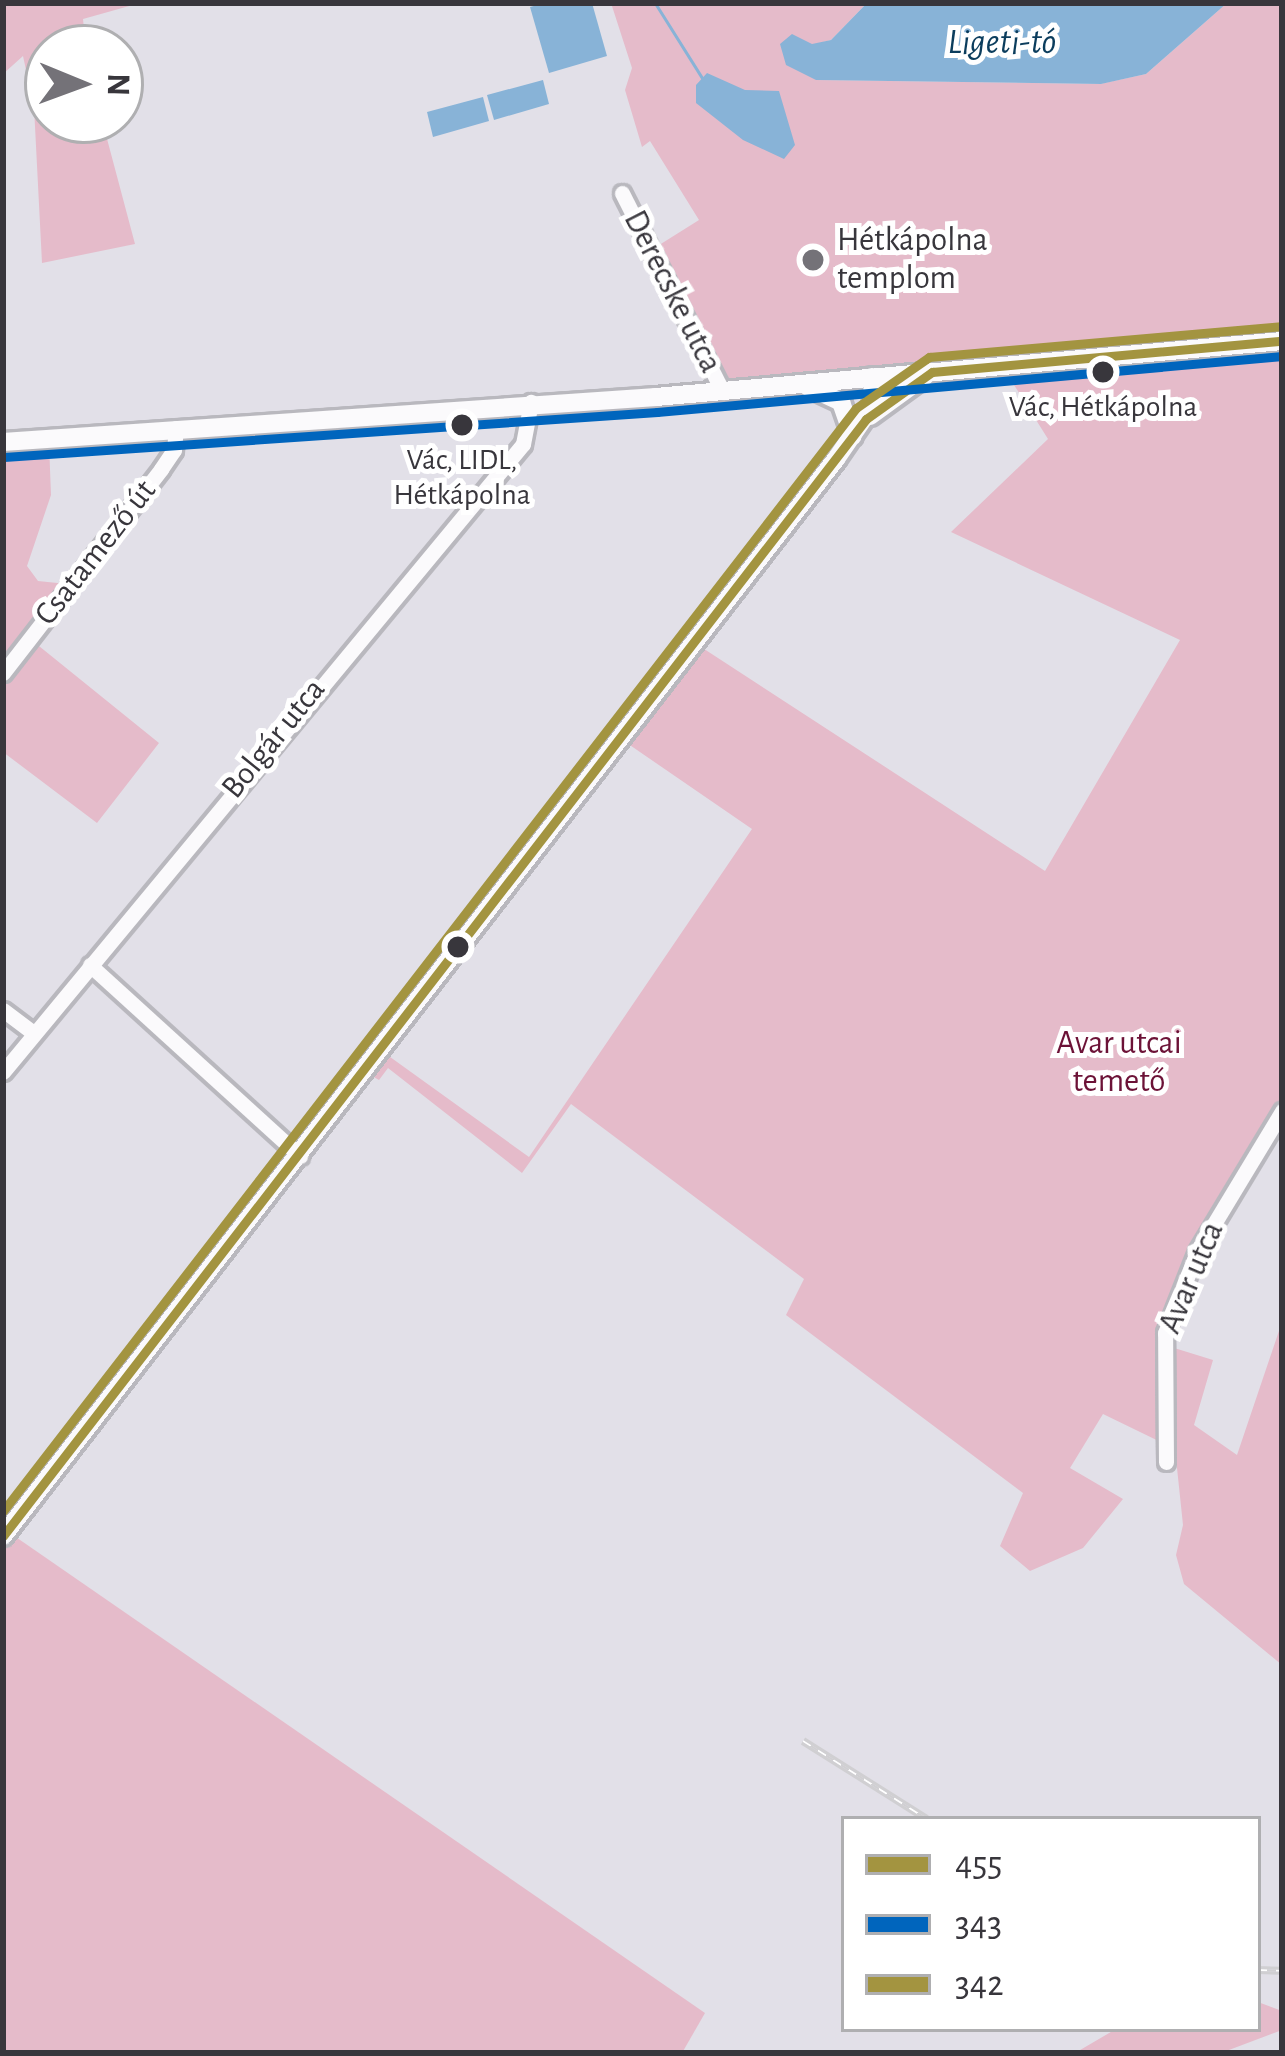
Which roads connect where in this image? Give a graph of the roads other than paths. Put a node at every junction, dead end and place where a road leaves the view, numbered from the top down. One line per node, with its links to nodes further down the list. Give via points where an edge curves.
1 (622, 193): 6 (street, Derecske utca)
2 (1282, 341): 3 (main road)
3 (932, 372): 4 (main road); 8 (main road)
4 (872, 376): 5 (main road); 8 (main road, via 876,397)
5 (803, 384): 6 (main road); 10 (main road, via 841,402)
6 (723, 392): 7 (main road)
7 (531, 402): 9 (main road); 13 (street, Bolgár utca, via 523,444)
8 (866, 419): 10 (main road)
9 (176, 428): 11 (main road); 12 (street, Csatamező út, via 161,469)
10 (853, 436): 18 (main road)
11 (3, 442)
12 (3, 673)
13 (89, 965): 15 (street, Bolgár utca); 18 (street)
14 (3, 1010): 15 (street)
15 (34, 1034): 16 (street, Bolgár utca)
16 (3, 1072)
17 (1282, 1111): 19 (street, Avar utca, via 1197,1252 1165,1333)
18 (300, 1156): 20 (main road)
19 (1166, 1462)
20 (3, 1536)

